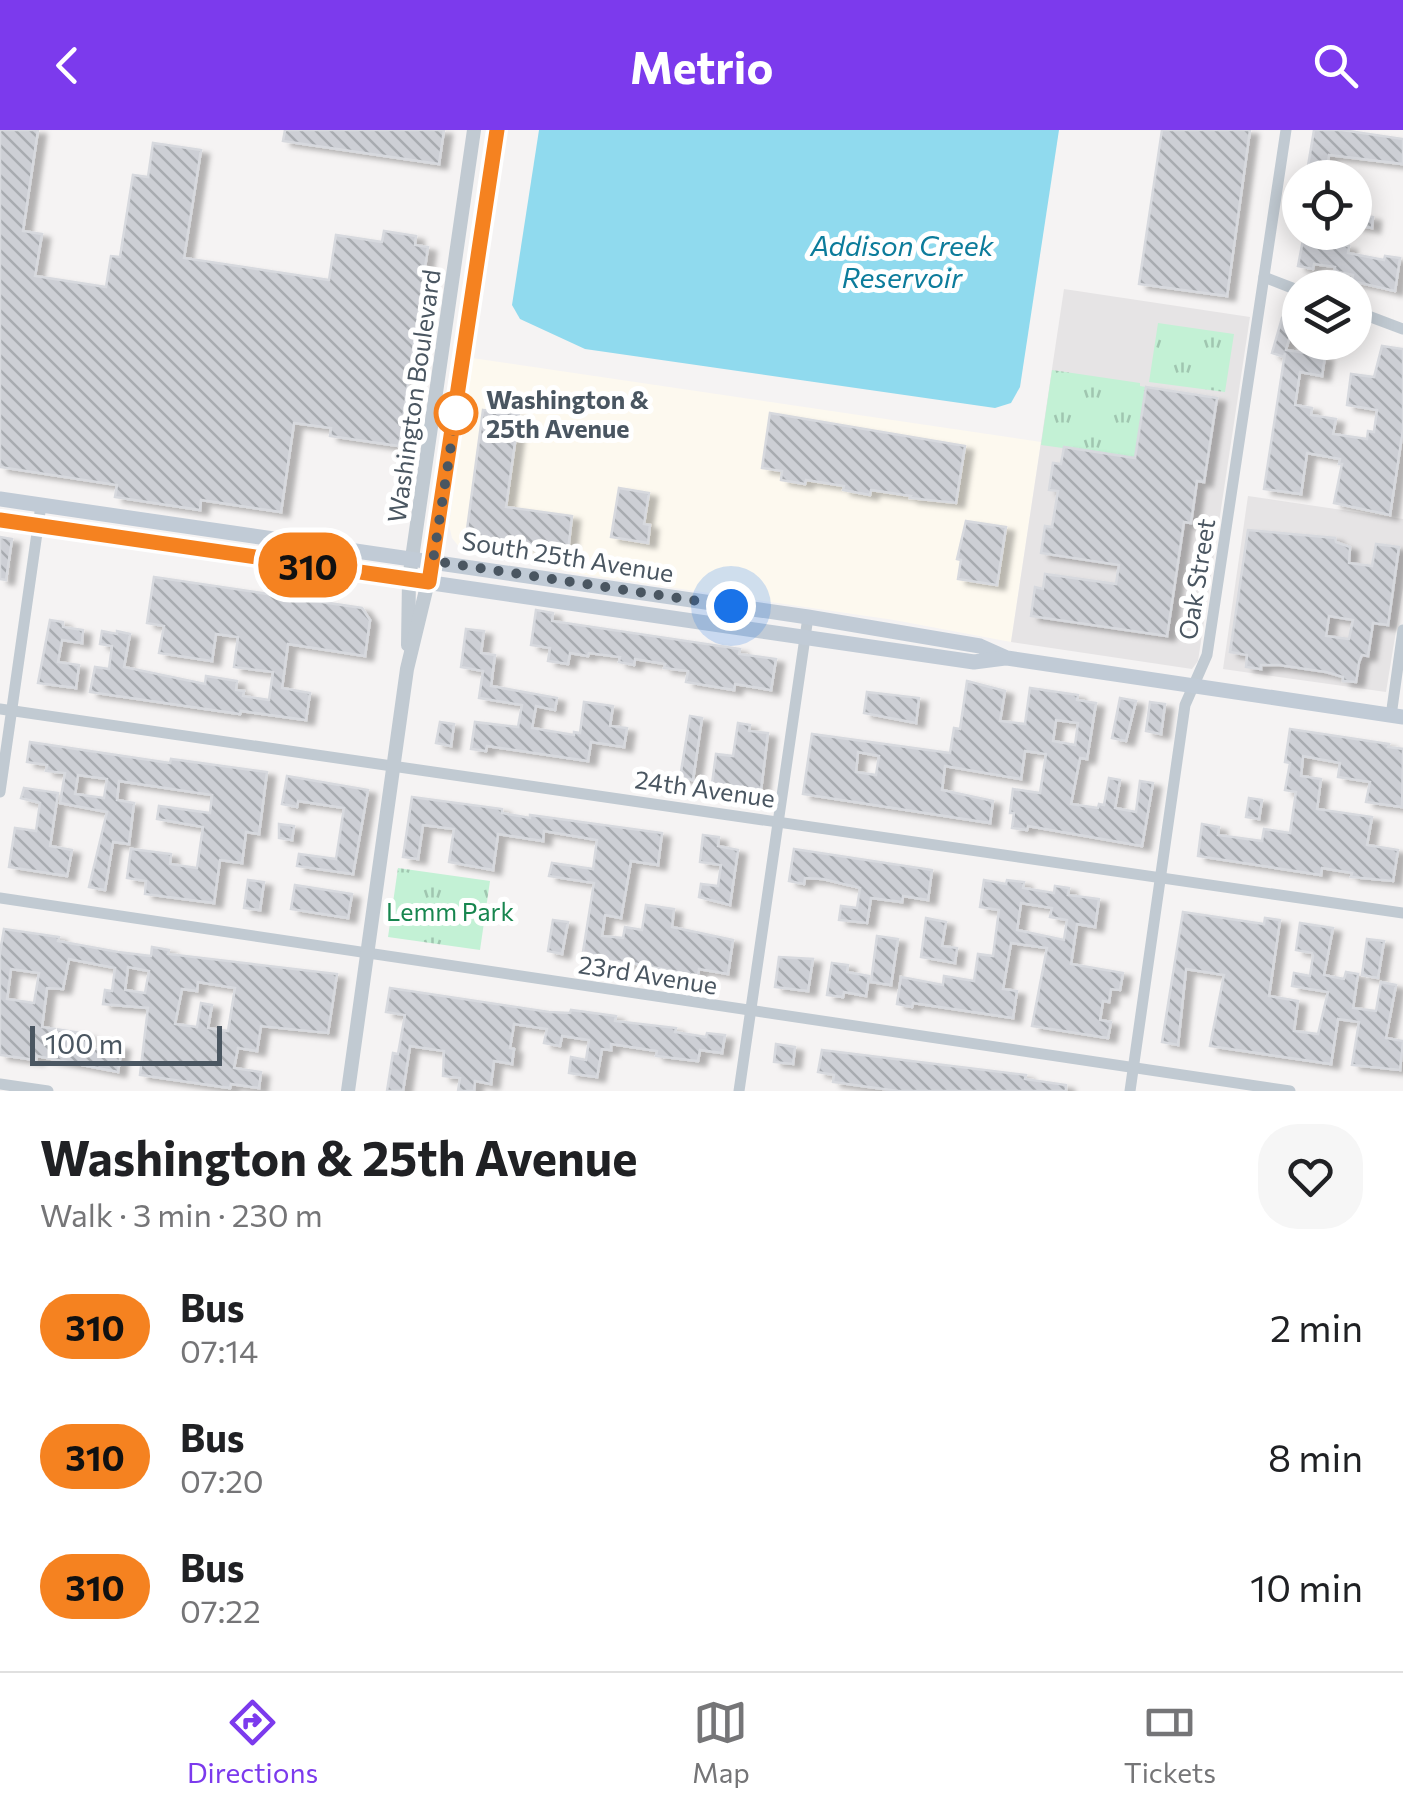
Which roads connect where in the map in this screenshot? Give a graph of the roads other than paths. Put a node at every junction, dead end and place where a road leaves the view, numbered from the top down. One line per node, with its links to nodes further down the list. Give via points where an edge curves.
1 (474, 130): 12 (street, Washington Boulevard)
2 (497, 130): 13 (street, Washington Boulevard)
3 (1286, 130): 4 (street, Oak Street)
4 (1264, 278): 5 (street); 23 (street, Oak Street, via 1207,656)
5 (1282, 284)
6 (1372, 317): 7 (street)
7 (1403, 329)
8 (0, 499): 9 (main road, South 25th Avenue)
9 (41, 505): 11 (street); 12 (main road, South 25th Avenue)
10 (0, 520): 11 (main road, South 25th Avenue)
11 (38, 525): 14 (main road, South 25th Avenue); 24 (street)
12 (412, 558): 13 (main road, South 25th Avenue); 14 (street, Washington Boulevard)
13 (433, 561): 15 (street, Washington Boulevard); 16 (main road, South 25th Avenue)
14 (409, 579): 15 (main road, South 25th Avenue); 22 (street, Washington Boulevard)
15 (429, 582): 18 (main road, South 25th Avenue); 22 (street, Washington Boulevard)
16 (693, 600): 17 (main road, South 25th Avenue); 18 (main road)
17 (808, 617): 20 (street); 21 (main road, South 25th Avenue, via 980,646)
18 (690, 622): 20 (main road, South 25th Avenue)
19 (1403, 630): 25 (street)
20 (805, 638): 21 (main road, South 25th Avenue, via 974,662); 28 (street)
21 (1007, 658): 23 (main road, South 25th Avenue)
22 (407, 669): 26 (street, Washington Boulevard)
23 (1194, 686): 25 (main road, South 25th Avenue); 29 (street, Oak Street, via 1184,706)
24 (6, 710): 26 (street, 24th Avenue); 27 (street)
25 (1397, 716)
26 (394, 767): 28 (street, 24th Avenue); 32 (street, Washington Boulevard)
27 (0, 792)
28 (778, 821): 29 (street, 24th Avenue); 33 (street)
29 (1160, 877): 31 (street, 24th Avenue); 34 (street, Oak Street)
30 (0, 898): 32 (street, 23rd Avenue)
31 (1403, 913)
32 (368, 954): 33 (street, 23rd Avenue); 37 (street, Washington Boulevard)
33 (750, 1012): 34 (street, 23rd Avenue); 38 (street)
34 (1134, 1068): 39 (street, Oak Street); 40 (street, 23rd Avenue)
35 (0, 1084): 36 (street)
36 (48, 1091)
37 (348, 1091)
38 (739, 1091)
39 (1130, 1091)
40 (1290, 1091)

